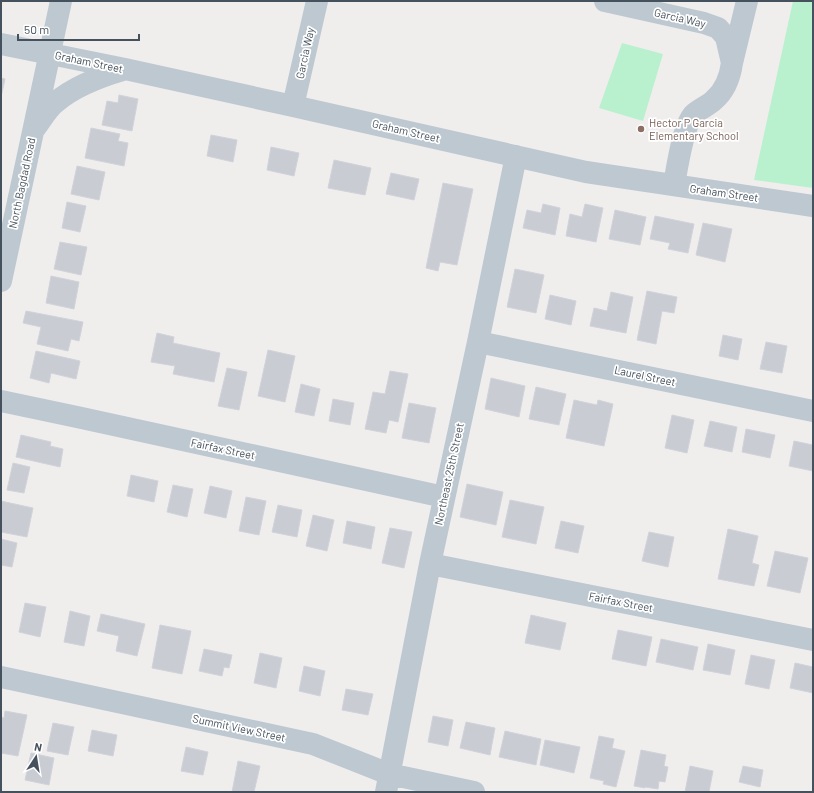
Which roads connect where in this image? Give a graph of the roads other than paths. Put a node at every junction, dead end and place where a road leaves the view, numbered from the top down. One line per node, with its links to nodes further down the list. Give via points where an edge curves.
1 (61, 1): 6 (street, North Bagdad Road)
2 (317, 1): 9 (street, Garcia Way)
3 (605, 1): 7 (street, Garcia Way, via 718,28 726,37)
4 (746, 1): 7 (street, Garcia Way)
5 (1, 44): 6 (street, Graham Street)
6 (49, 54): 8 (street, Graham Street); 10 (street, North Bagdad Road)
7 (732, 63): 12 (street, Garcia Way, via 727,84 721,92 693,114 683,138)
8 (124, 69): 9 (street, Graham Street); 10 (street, North Bagdad Road, via 79,86 54,103)
9 (293, 106): 11 (street, Graham Street)
10 (33, 131): 14 (street, North Bagdad Road)
11 (516, 156): 12 (street, Graham Street, via 586,172); 16 (street, Northeast 25th Street)
12 (674, 185): 13 (street, Graham Street)
13 (813, 206)
14 (6, 234): 15 (street, North Bagdad Road)
15 (1, 281)
16 (478, 342): 18 (street, Laurel Street); 19 (street, Northeast 25th Street)
17 (1, 401): 19 (street, Fairfax Street)
18 (813, 411)
19 (444, 497): 20 (street, Northeast 25th Street)
20 (430, 564): 21 (street, Fairfax Street); 23 (street, Northeast 25th Street)
21 (813, 640)
22 (1, 677): 23 (street, Summit View Street, via 313,744)
23 (387, 783): 24 (street, Summit View Street)
24 (474, 792)

